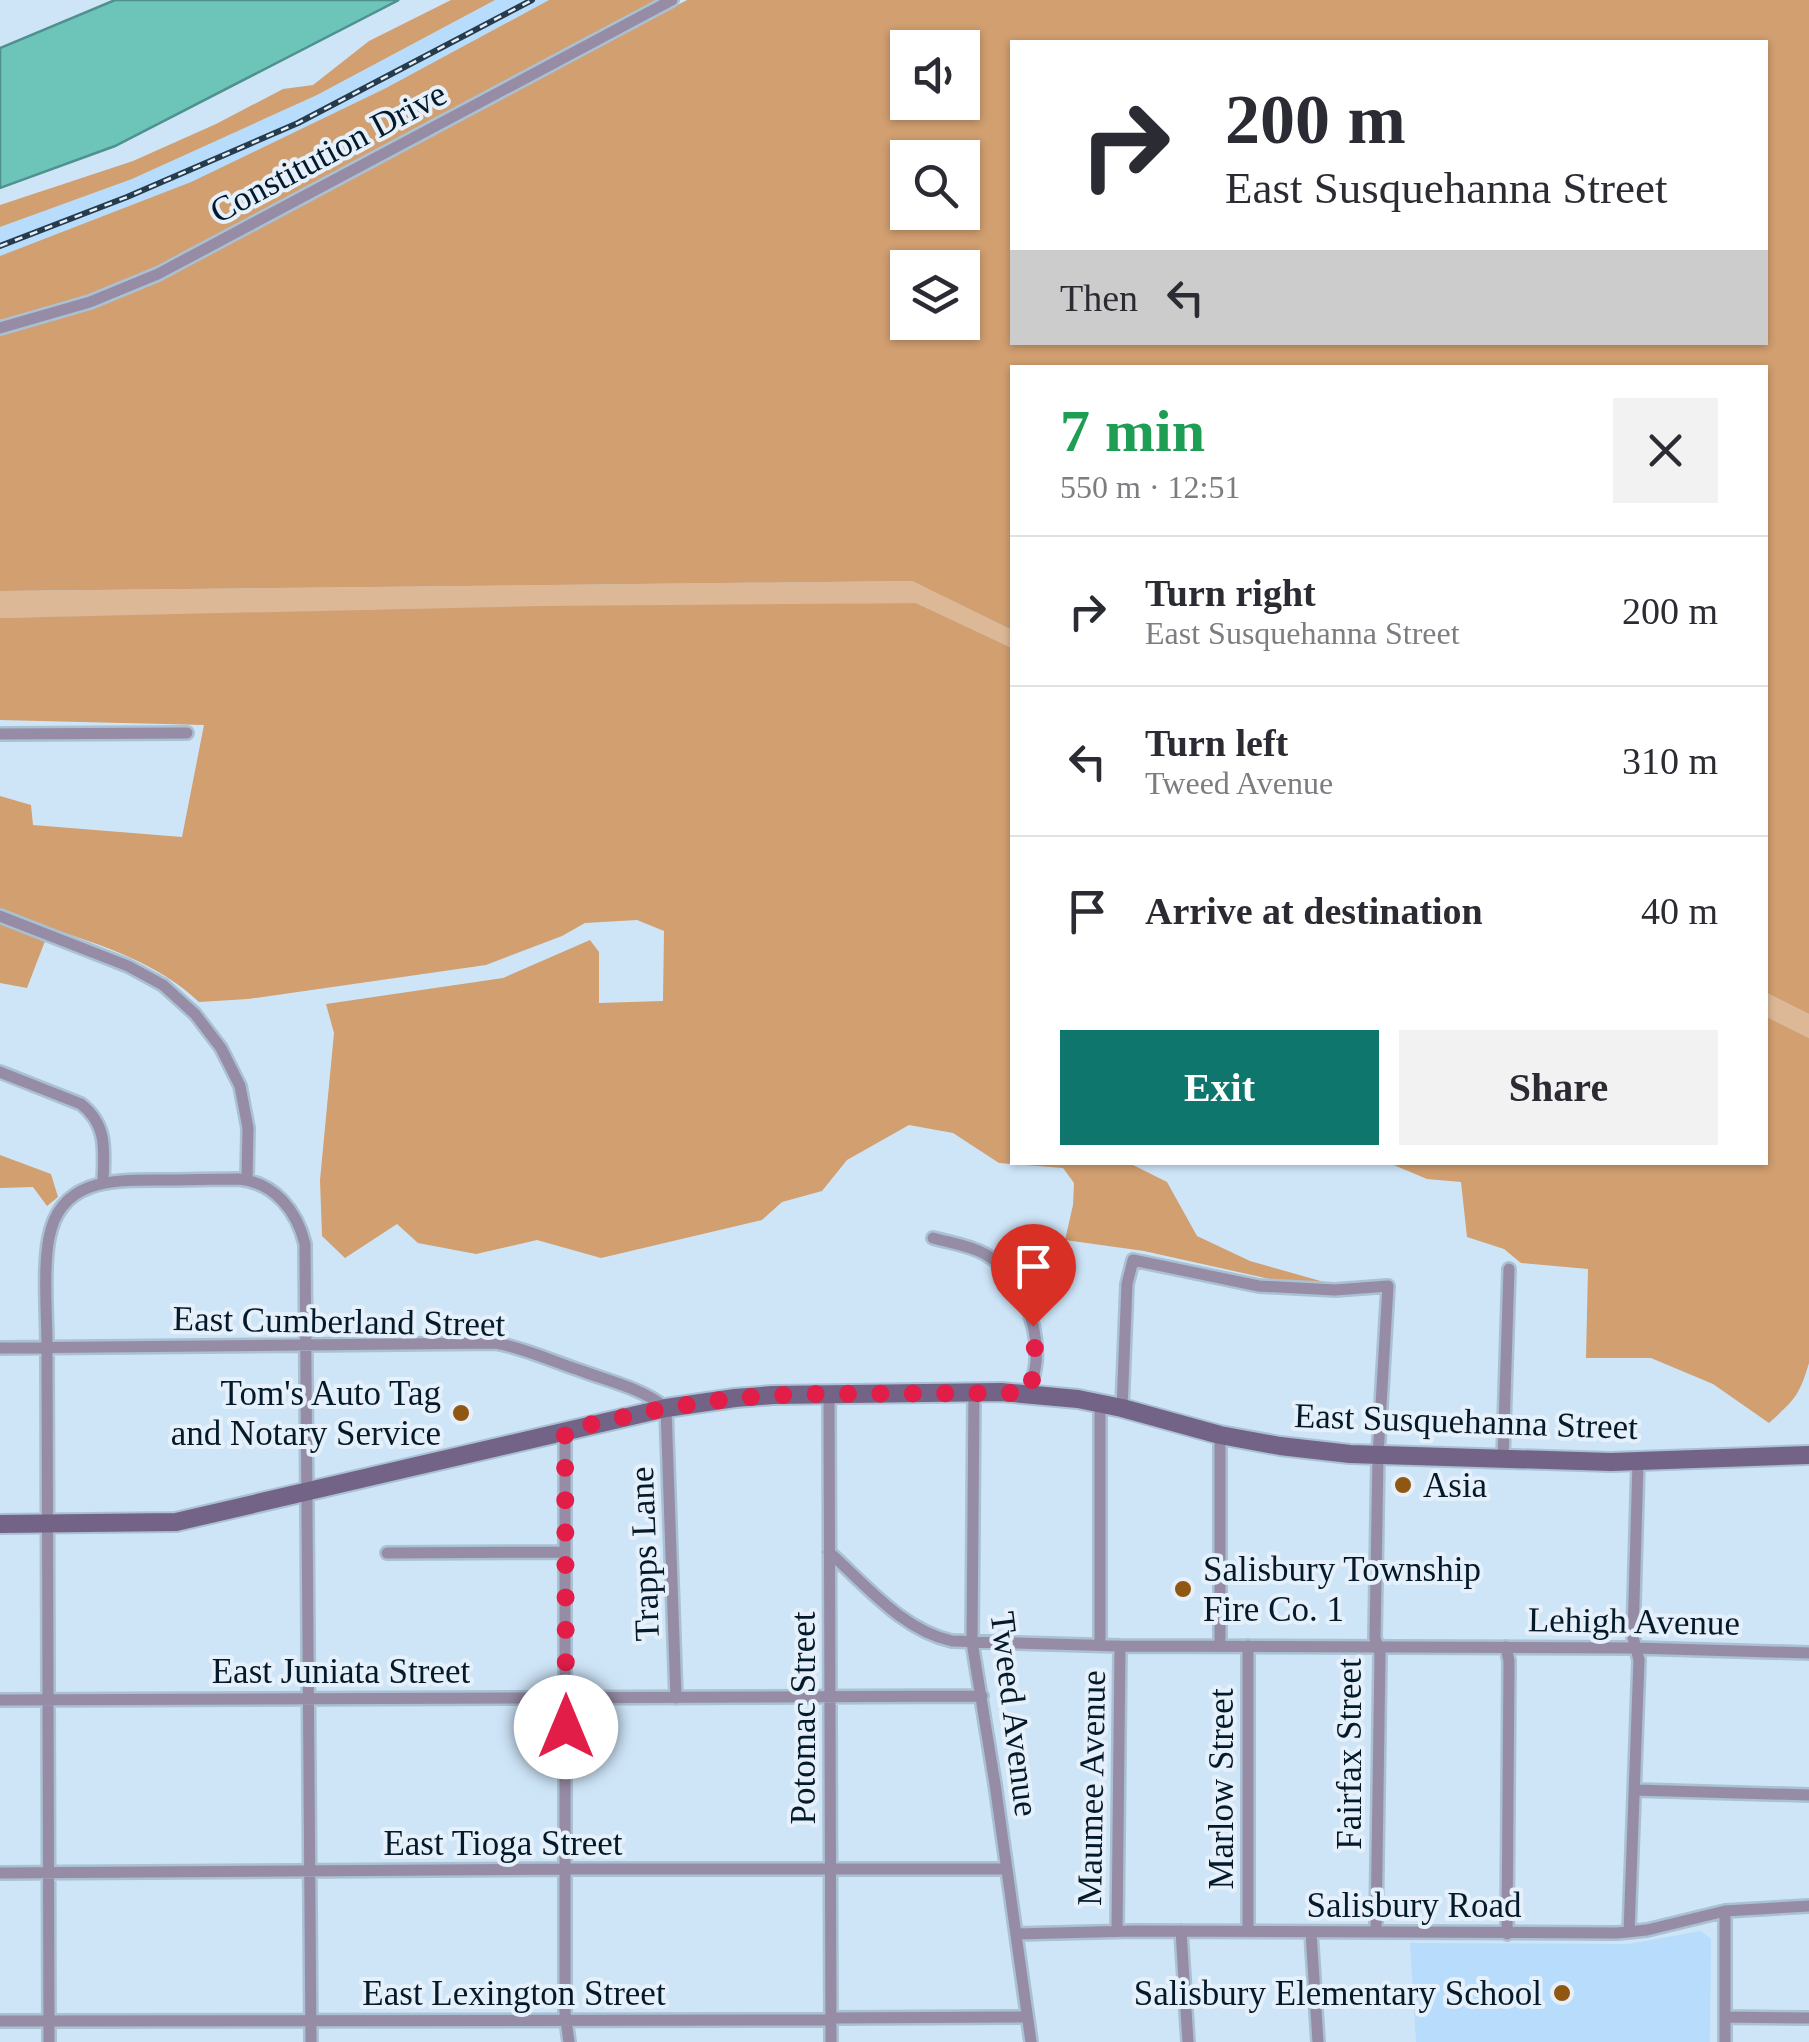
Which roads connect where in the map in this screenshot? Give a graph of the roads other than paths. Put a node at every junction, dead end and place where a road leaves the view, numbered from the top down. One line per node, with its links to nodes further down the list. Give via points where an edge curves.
1 (672, 0): 2 (street, Constitution Drive, via 158,274)
2 (0, 328)
3 (186, 733): 4 (street)
4 (0, 734)
5 (0, 916): 7 (street, via 128,966 162,984 195,1014 240,1086)
6 (0, 1072): 8 (street, via 90,1111 104,1138)
7 (247, 1180): 8 (street); 11 (street, via 276,1194 302,1230)
8 (103, 1182): 13 (street, via 67,1201 53,1223)
9 (933, 1238): 16 (street, via 975,1249 1014,1281 1036,1342)
10 (1509, 1270): 24 (street)
11 (306, 1346): 13 (street, East Cumberland Street); 18 (street, East Cumberland Street, via 496,1343 640,1392); 26 (street)
12 (0, 1348): 13 (street, East Cumberland Street)
13 (47, 1348): 28 (street)
14 (974, 1392): 15 (main road, East Susquehanna Street); 16 (main road, East Susquehanna Street); 32 (street, Tweed Avenue)
15 (829, 1393): 18 (main road, East Susquehanna Street); 30 (street, Potomac Street)
16 (1029, 1393): 17 (main road, East Susquehanna Street)
17 (1100, 1403): 19 (main road, East Susquehanna Street); 33 (street, Maumee Avenue)
18 (666, 1408): 20 (main road, East Susquehanna Street); 45 (street, Trapps Lane)
19 (1122, 1408): 21 (main road, East Susquehanna Street); 23 (street, Fairfax Street, via 1133,1260 1259,1286 1388,1286)
20 (565, 1430): 26 (main road, East Susquehanna Street); 29 (street)
21 (1220, 1436): 23 (main road, East Susquehanna Street); 35 (street, Marlow Street)
22 (1809, 1455): 25 (main road, East Susquehanna Street)
23 (1378, 1456): 24 (main road, East Susquehanna Street); 37 (street, Fairfax Street)
24 (1504, 1459): 25 (main road, East Susquehanna Street)
25 (1638, 1462): 39 (street)
26 (308, 1491): 28 (main road, East Susquehanna Street, via 176,1522); 43 (street)
27 (0, 1524): 28 (main road, East Susquehanna Street)
28 (49, 1524): 47 (street)
29 (565, 1552): 31 (street); 44 (street)
30 (830, 1552): 32 (street, Lehigh Avenue, via 911,1625 938,1638); 42 (street, Potomac Street)
31 (387, 1553)
32 (972, 1642): 33 (street, Lehigh Avenue); 41 (street, Tweed Avenue)
33 (1100, 1645): 34 (street, Lehigh Avenue)
34 (1120, 1646): 35 (street, Lehigh Avenue); 61 (street, Maumee Avenue)
35 (1220, 1646): 36 (street, Lehigh Avenue)
36 (1248, 1646): 37 (street, Lehigh Avenue); 59 (street, Marlow Street)
37 (1377, 1646): 38 (street, Lehigh Avenue); 60 (street, Fairfax Street)
38 (1506, 1647): 39 (street, Lehigh Avenue); 65 (street)
39 (1635, 1648): 40 (street, Lehigh Avenue); 48 (street)
40 (1809, 1652)
41 (982, 1696): 42 (street, East Juniata Street); 52 (street, Tweed Avenue)
42 (830, 1697): 45 (street, East Juniata Street); 51 (street, Potomac Street)
43 (308, 1698): 44 (street, East Juniata Street); 47 (street, East Juniata Street); 53 (street)
44 (566, 1698): 45 (street, East Juniata Street); 50 (street)
45 (676, 1698)
46 (0, 1700): 47 (street, East Juniata Street)
47 (49, 1700): 55 (street)
48 (1635, 1790): 49 (street); 63 (street)
49 (1809, 1796)
50 (566, 1869): 51 (street, East Tioga Street); 53 (street, East Tioga Street); 73 (street)
51 (831, 1869): 52 (street, East Tioga Street); 67 (street, Potomac Street)
52 (1006, 1869): 64 (street, Tweed Avenue)
53 (310, 1872): 55 (street, East Tioga Street); 70 (street)
54 (0, 1873): 55 (street, East Tioga Street)
55 (50, 1873): 72 (street)
56 (1809, 1906): 57 (street, Salisbury Road)
57 (1725, 1911): 63 (street, Salisbury Road); 66 (street)
58 (1181, 1931): 59 (street, Salisbury Road); 61 (street, Salisbury Road); 79 (street)
59 (1248, 1931): 62 (street, Salisbury Road)
60 (1376, 1931): 62 (street, Salisbury Road); 65 (street, Salisbury Road)
61 (1117, 1932): 64 (street, Salisbury Road)
62 (1311, 1932): 80 (street)
63 (1630, 1932): 65 (street, Salisbury Road)
64 (1016, 1934): 68 (street, Tweed Avenue)
65 (1507, 1934)
66 (1726, 2017): 69 (street); 81 (street)
67 (831, 2018): 68 (street, East Lexington Street); 73 (street, East Lexington Street); 77 (street, Potomac Street)
68 (1027, 2018): 78 (street, Tweed Avenue)
69 (1809, 2018)
70 (310, 2020): 72 (street, East Lexington Street); 73 (street, East Lexington Street); 75 (street)
71 (0, 2021): 72 (street, East Lexington Street)
72 (49, 2021): 74 (street)
73 (567, 2021): 76 (street)
74 (49, 2042)
75 (311, 2042)
76 (569, 2042)
77 (831, 2042)
78 (1030, 2042)
79 (1188, 2042)
80 (1318, 2042)
81 (1726, 2042)

